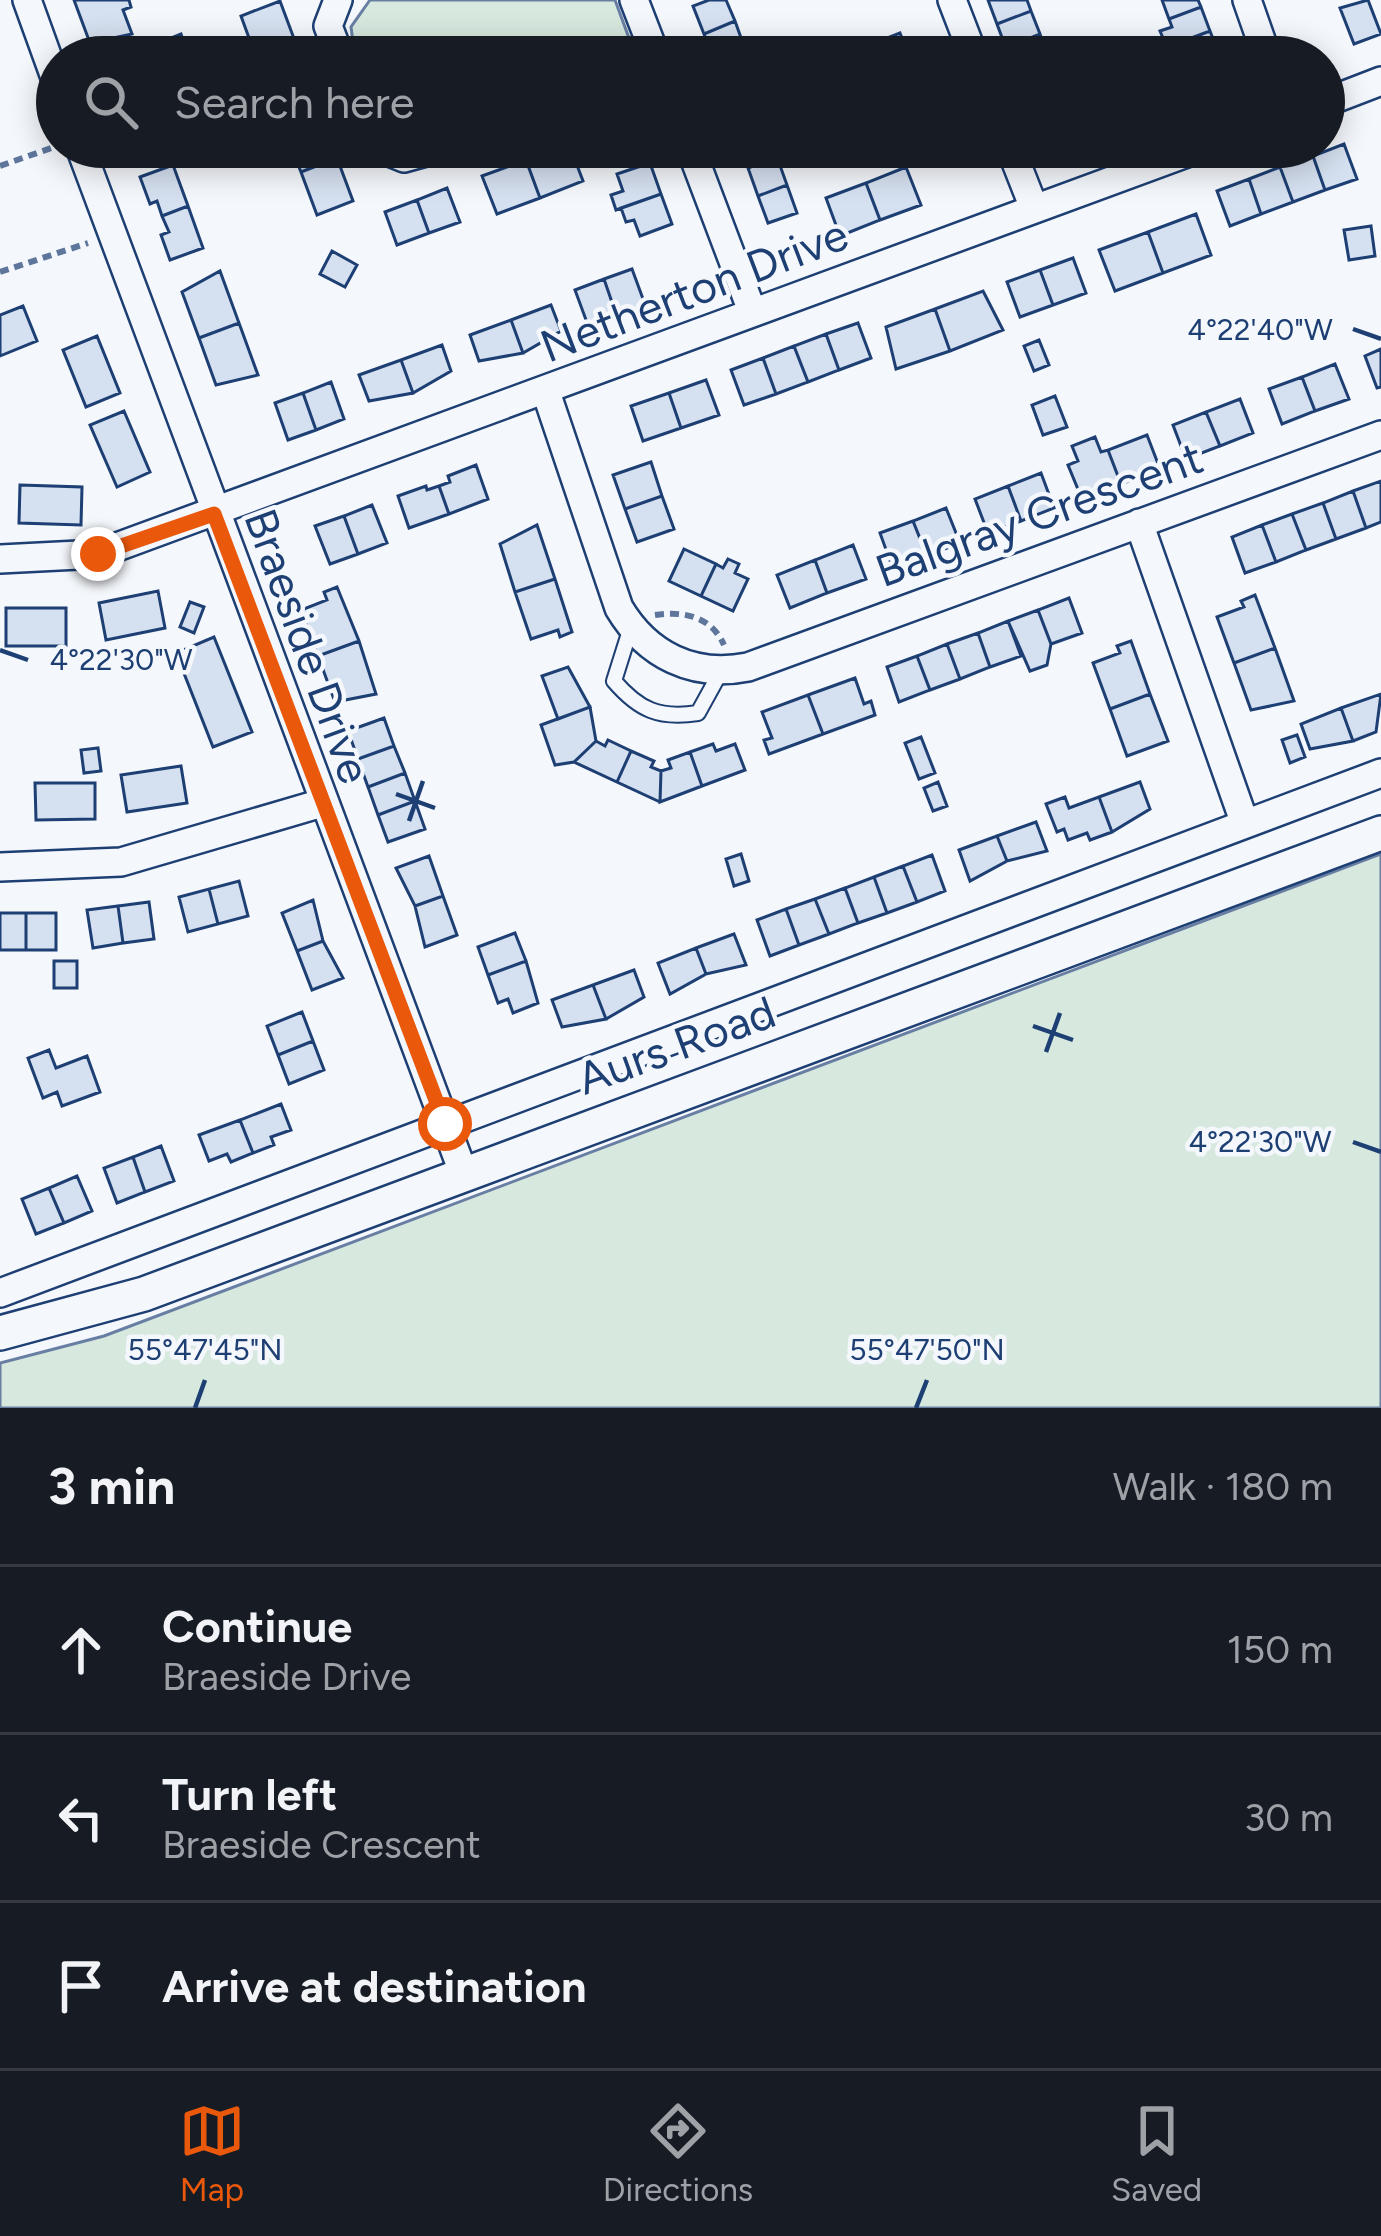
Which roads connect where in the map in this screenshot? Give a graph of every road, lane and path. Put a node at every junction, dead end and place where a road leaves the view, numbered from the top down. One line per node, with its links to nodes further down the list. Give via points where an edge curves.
1 (27, 0): 6 (street)
2 (338, 0): 7 (street)
3 (634, 0): 8 (street)
4 (952, 0): 9 (street)
5 (1247, 0): 10 (street)
6 (40, 36)
7 (332, 36)
8 (648, 36)
9 (966, 36)
10 (1260, 36)
11 (1381, 81): 12 (street)
12 (1345, 95)
13 (36, 153): 14 (path)
14 (0, 166)
15 (88, 168): 20 (street, Braeside Drive)
16 (698, 168): 22 (street)
17 (1018, 168): 19 (street)
18 (1145, 168): 19 (street, Netherton Drive)
19 (1034, 208): 22 (street, Netherton Drive)
20 (112, 234): 21 (path); 25 (street, Braeside Drive)
21 (0, 272)
22 (752, 311): 23 (street, Netherton Drive)
23 (546, 392): 25 (street, Netherton Drive); 28 (street)
24 (1381, 435): 26 (street, Balgray Crescent)
25 (214, 514): 27 (street, Netherton Drive, via 98,554); 31 (street, Braeside Drive)
26 (1139, 523): 29 (street, Balgray Crescent); 32 (street)
27 (0, 559)
28 (629, 624): 29 (street, via 654,651); 29 (path, via 669,613 706,621 720,634); 29 (lane, via 614,681 635,705 669,718 698,713)
29 (728, 671)
30 (1381, 773): 32 (street, Aurs Road)
31 (322, 803): 34 (street, via 121,862); 35 (street, Braeside Drive)
32 (1245, 824): 35 (street, Aurs Road)
33 (1381, 833): 36 (street, Aurs Road)
34 (0, 867)
35 (445, 1124): 36 (street, Braeside Drive); 37 (street, Aurs Road)
36 (463, 1172): 38 (street, Aurs Road, via 143,1294)
37 (0, 1293)
38 (0, 1333)

